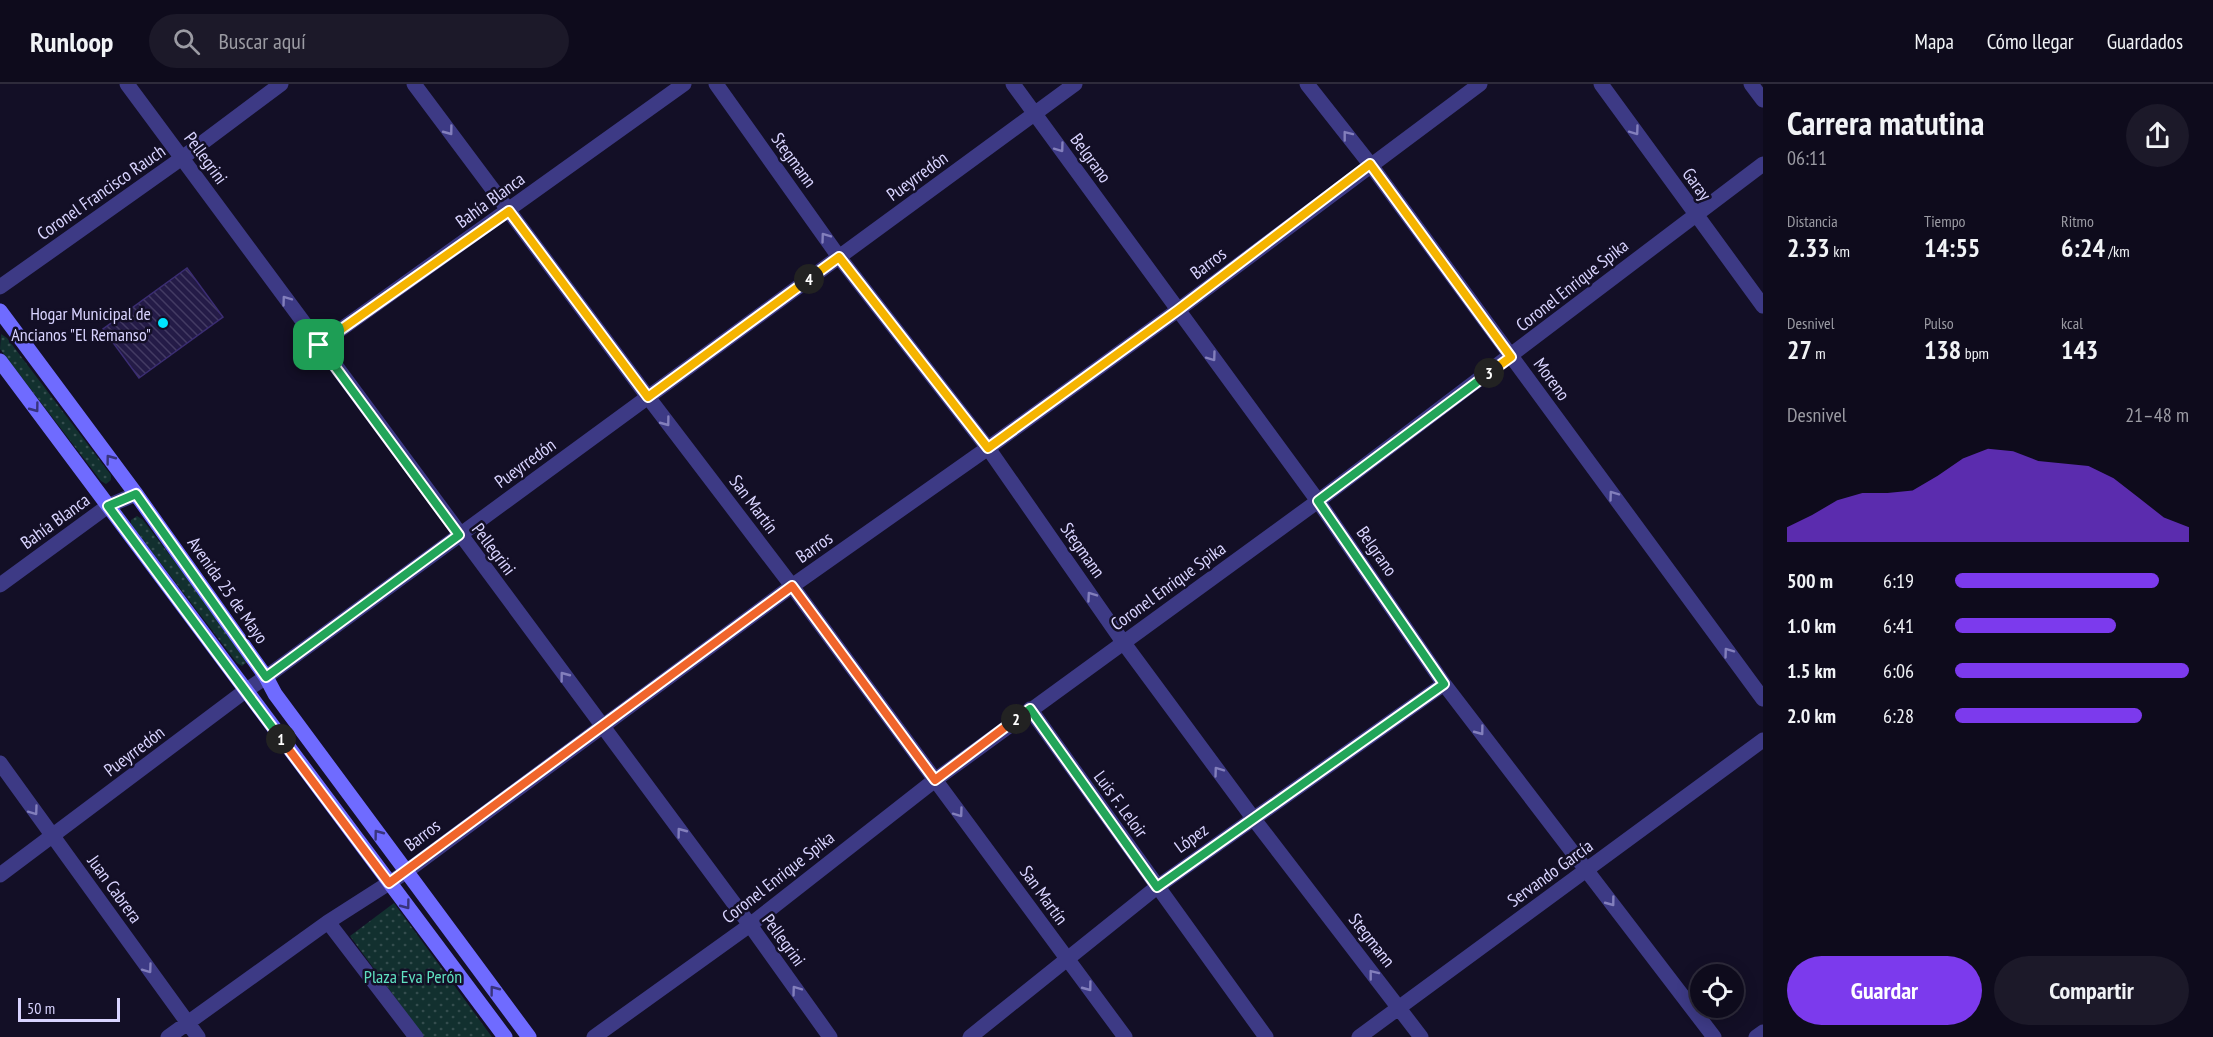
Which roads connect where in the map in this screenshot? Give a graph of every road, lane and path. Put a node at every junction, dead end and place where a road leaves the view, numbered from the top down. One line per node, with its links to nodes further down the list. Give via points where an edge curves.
1 (127, 84): 14 (street, Pellegrini)
2 (281, 84): 14 (street, Coronel Francisco Rauch)
3 (414, 84): 17 (street, San Martín, one-way to 17)
4 (684, 84): 17 (street, Bahía Blanca)
5 (716, 84): 19 (street, Stegmann, one-way to 5)
6 (1013, 84): 13 (street, Belgrano)
7 (1076, 84): 13 (street, Pueyrredón)
8 (1307, 84): 15 (street, Moreno, one-way to 8)
9 (1480, 84): 15 (street, Barros)
10 (1600, 84): 18 (street, Garay, one-way to 18)
11 (1751, 84): 12 (street)
12 (1763, 100)
13 (1035, 114): 19 (street, Pueyrredón); 22 (street, Belgrano, one-way to 22)
14 (182, 158): 20 (street, Coronel Francisco Rauch); 24 (street, Pellegrini, one-way to 14)
15 (1370, 164): 22 (street, Barros); 25 (street, Moreno)
16 (1763, 164): 18 (street, Coronel Enrique Spika)
17 (509, 211): 24 (street, Bahía Blanca); 27 (street, San Martín)
18 (1695, 215): 21 (street, Garay); 25 (street, Coronel Enrique Spika)
19 (839, 257): 27 (street, Pueyrredón); 28 (street, Stegmann)
20 (0, 287)
21 (1763, 306)
22 (1178, 310): 28 (street, Barros); 30 (street, Belgrano, one-way to 30)
23 (0, 311): 29 (main road, Avenida 25 de Mayo, one-way to 23)
24 (319, 345): 32 (street, Pellegrini)
25 (1511, 357): 30 (street, Coronel Enrique Spika); 39 (street, Moreno, one-way to 25)
26 (0, 361): 31 (main road, one-way to 31)
27 (648, 397): 32 (street, Pueyrredón); 34 (street, San Martín, one-way to 34)
28 (988, 448): 34 (street, Barros); 35 (street, Stegmann, one-way to 28)
29 (136, 494): 31 (street, Bahía Blanca); 36 (main road, Avenida 25 de Mayo)
30 (1318, 501): 35 (street, Coronel Enrique Spika); 37 (street, Belgrano)
31 (108, 506): 33 (street, Bahía Blanca); 38 (main road)
32 (459, 535): 36 (street, Pueyrredón); 41 (street, Pellegrini, one-way to 32)
33 (0, 585)
34 (792, 586): 41 (street, Barros); 44 (street, San Martín)
35 (1123, 642): 40 (street, Coronel Enrique Spika); 45 (street, Stegmann, one-way to 35)
36 (266, 677): 38 (street, Pueyrredón); 48 (main road, Avenida 25 de Mayo, one-way to 36)
37 (1444, 684): 45 (street, López); 47 (street, Belgrano, one-way to 47)
38 (245, 691): 46 (street, Pueyrredón); 50 (main road)
39 (1763, 699)
40 (1030, 709): 44 (street, Coronel Enrique Spika); 51 (street, Luis F. Leloir)
41 (601, 726): 48 (street, Barros); 53 (street, Pellegrini, one-way to 41)
42 (1763, 740): 47 (street, Servando García)
43 (0, 763): 46 (street, Juan Cabrera, one-way to 46)
44 (935, 780): 53 (street, Coronel Enrique Spika); 54 (street, San Martín, one-way to 54)
45 (1253, 818): 51 (street, López); 55 (street, Stegmann, one-way to 45)
46 (53, 837): 49 (street, Pueyrredón); 56 (street, Juan Cabrera, one-way to 56)
47 (1586, 870): 55 (street, Servando García); 70 (street, Belgrano, one-way to 70)
48 (406, 872): 50 (street, Barros); 62 (main road, Avenida 25 de Mayo, one-way to 48)
49 (0, 875)
50 (389, 883): 52 (street, Barros); 61 (main road, one-way to 61)
51 (1157, 887): 54 (street, López); 67 (street, Luis F. Leloir)
52 (328, 922): 56 (street, Barros); 60 (street)
53 (750, 926): 63 (street, Coronel Enrique Spika); 64 (street, Pellegrini, one-way to 53)
54 (1067, 960): 65 (street, López); 66 (street, San Martín, one-way to 66)
55 (1399, 1007): 68 (street, Servando García); 69 (street, Stegmann)
56 (187, 1023): 58 (street, Barros); 59 (street, Juan Cabrera)
57 (1763, 1032): 71 (street)
58 (168, 1037)
59 (198, 1037)
60 (416, 1037)
61 (505, 1037)
62 (529, 1037)
63 (594, 1037)
64 (830, 1037)
65 (970, 1037)
66 (1125, 1037)
67 (1266, 1037)
68 (1359, 1037)
69 (1421, 1037)
70 (1714, 1037)
71 (1756, 1037)

